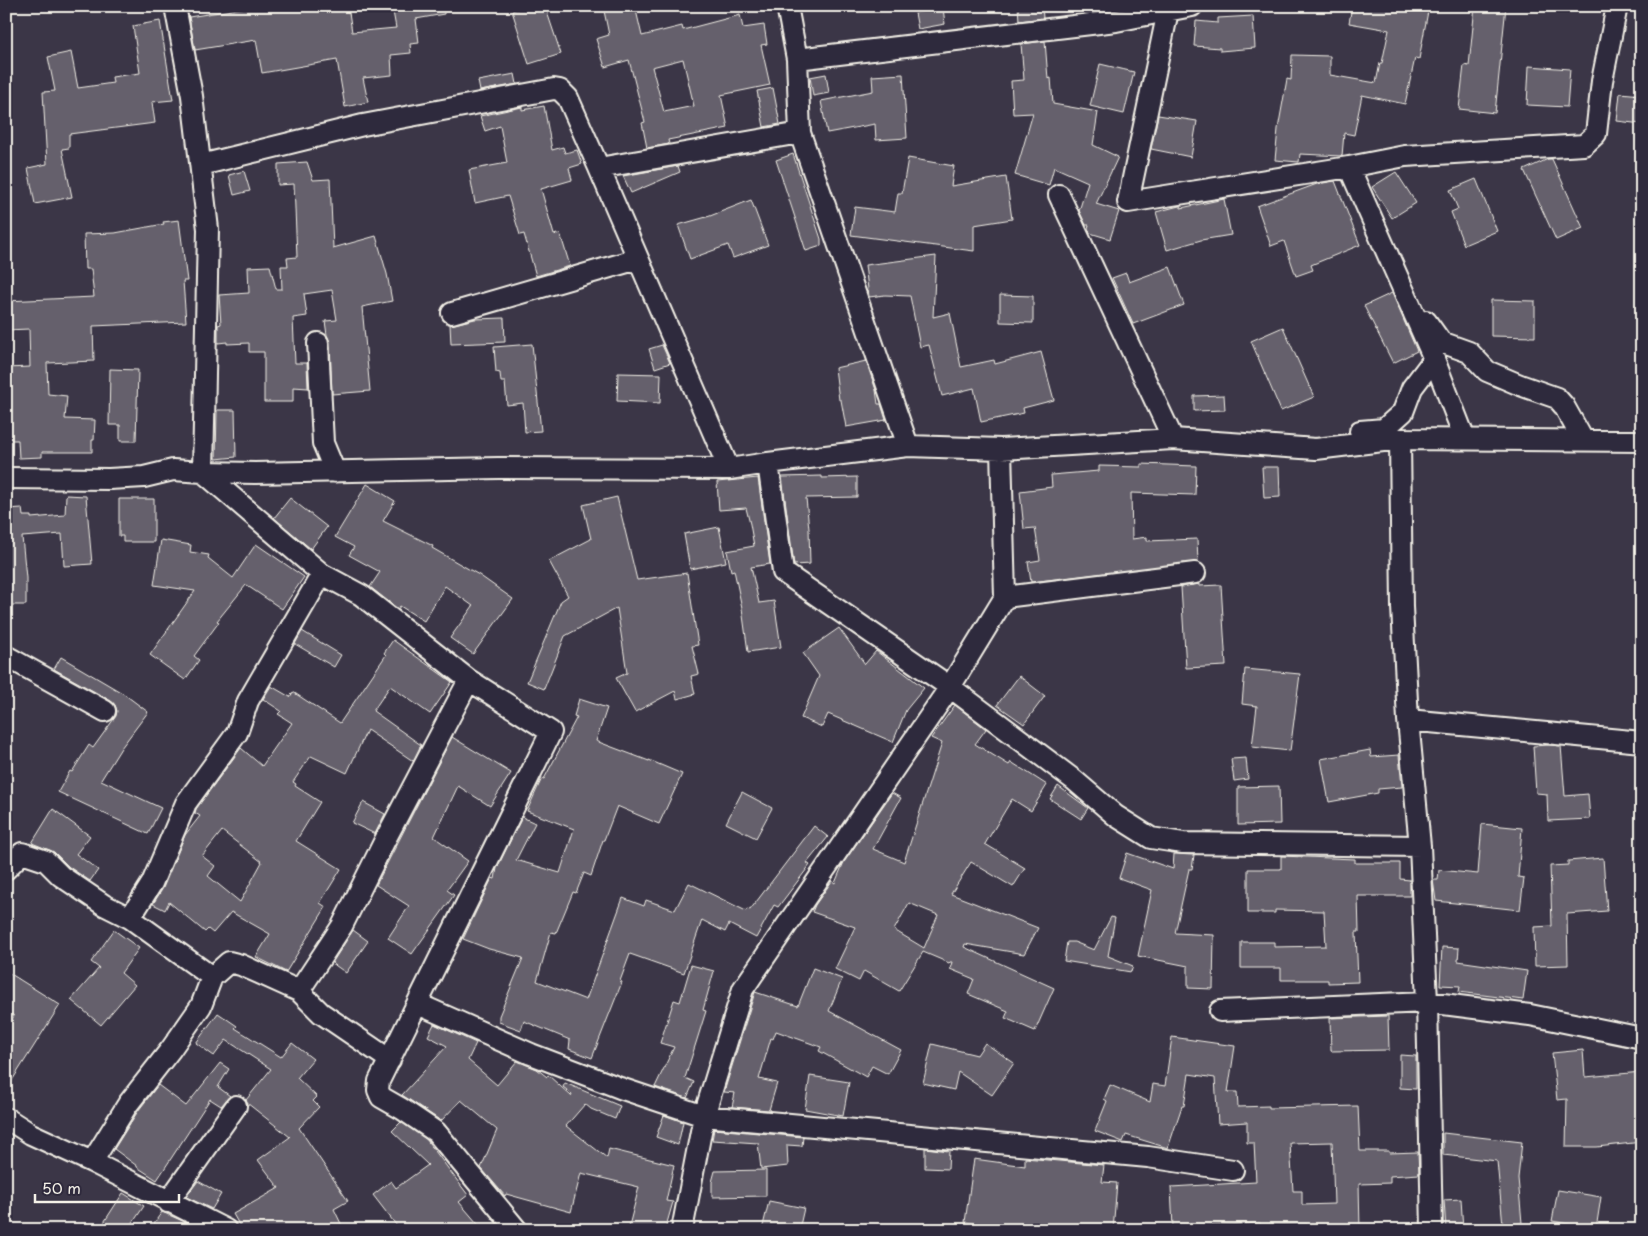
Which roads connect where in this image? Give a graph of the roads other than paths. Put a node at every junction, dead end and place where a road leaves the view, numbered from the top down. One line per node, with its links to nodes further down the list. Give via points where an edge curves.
1 (175, 6): 8 (street)
2 (788, 6): 6 (street)
3 (1192, 6): 5 (street)
4 (1617, 6): 9 (street, via 1602,81 1596,134 1584,145 1406,156)
5 (1168, 8): 6 (street, via 1116,21); 9 (street, via 1128,202)
6 (797, 59): 7 (street)
7 (800, 133): 10 (street); 22 (street)
8 (201, 165): 10 (street, via 363,125 554,89 568,98); 27 (street, via 208,229)
9 (1349, 167): 13 (street)
10 (598, 168): 12 (street)
11 (1059, 195): 17 (street)
12 (638, 259): 14 (street); 26 (street)
13 (1406, 294): 16 (street); 20 (street, via 1441,342 1469,352 1487,371 1557,398)
14 (452, 313)
15 (318, 343): 28 (street, via 323,443)
16 (1434, 359): 19 (street); 24 (street, via 1412,388 1403,412 1384,429 1326,438)
17 (1173, 439): 23 (street); 24 (street)
18 (1400, 439): 19 (street); 24 (street); 37 (street, via 1402,607)
19 (1464, 439): 20 (street)
20 (1582, 440): 21 (street)
21 (1642, 441)
22 (908, 446): 23 (street); 25 (street)
23 (1001, 449): 32 (street)
24 (1316, 449)
25 (768, 463): 26 (street); 35 (street, via 783,572)
26 (729, 469): 28 (street, via 498,468)
27 (202, 472): 28 (street); 29 (street, via 173,470 144,477 109,479); 31 (street)
28 (335, 472)
29 (6, 478)
30 (1195, 573): 32 (street)
31 (322, 574): 34 (street, via 361,595); 41 (street, via 248,701 237,733 186,803 152,883)
32 (1005, 597): 35 (street)
33 (6, 656): 36 (street)
34 (469, 680): 43 (street, via 342,926); 45 (street, via 551,732)
35 (950, 687): 39 (street, via 1074,780 1116,816 1151,838 1183,843); 50 (street, via 743,989)
36 (105, 711)
37 (1408, 720): 38 (street); 39 (street)
38 (1642, 742)
39 (1420, 846): 44 (street)
40 (6, 869): 41 (street, via 22,853 38,857 104,905)
41 (130, 918): 42 (street)
42 (212, 977): 43 (street, via 229,962); 52 (street, via 201,1006 128,1104)
43 (299, 991): 48 (street, via 321,1013)
44 (1427, 1002): 46 (street); 47 (street, via 1530,1015); 58 (street)
45 (418, 1004): 48 (street); 50 (street, via 531,1054)
46 (1220, 1011)
47 (1642, 1038)
48 (390, 1060): 56 (street, via 378,1081 381,1097 436,1132)
49 (236, 1106): 54 (street)
50 (704, 1116): 53 (street, via 1148,1157); 57 (street)
51 (6, 1118): 52 (street)
52 (92, 1162): 54 (street)
53 (1233, 1170)
54 (168, 1202): 55 (street)
55 (226, 1230)
56 (517, 1230)
57 (682, 1230)
58 (1432, 1230)

